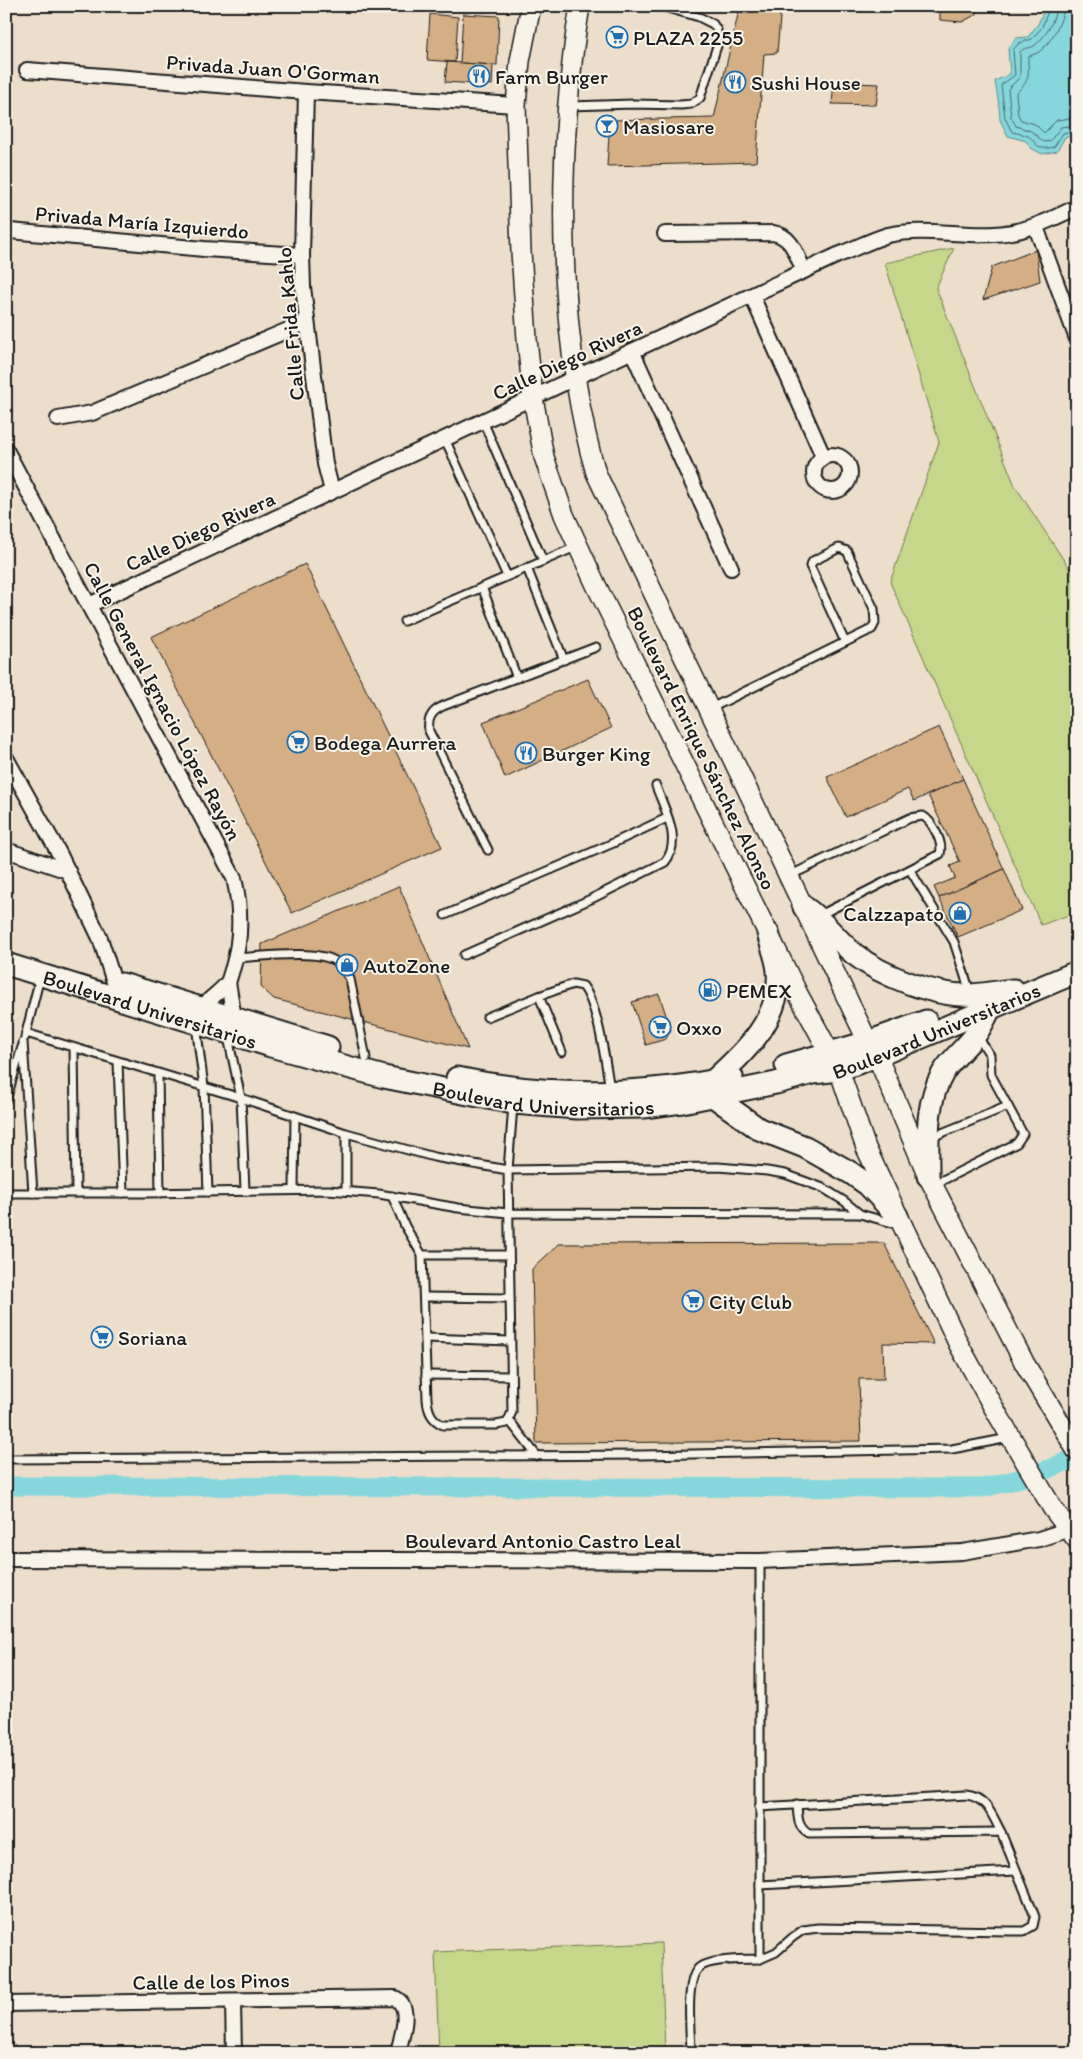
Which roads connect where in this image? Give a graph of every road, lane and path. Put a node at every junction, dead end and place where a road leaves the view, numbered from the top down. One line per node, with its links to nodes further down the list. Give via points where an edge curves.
1 (531, 6): 6 (main road, Boulevard Enrique Sánchez Alonso, via 520,61)
2 (580, 6): 7 (main road, Boulevard Enrique Sánchez Alonso)
3 (660, 6): 7 (lane, via 699,17 713,24 717,30 717,46 700,98 681,106)
4 (27, 70): 5 (street, Privada Juan O'Gorman)
5 (306, 92): 6 (street, Privada Juan O'Gorman); 12 (street, Calle Frida Kahlo)
6 (516, 105): 19 (main road, Boulevard Enrique Sánchez Alonso, via 520,252)
7 (567, 106): 18 (main road, Boulevard Enrique Sánchez Alonso, via 562,207 568,315)
8 (1077, 207): 9 (street, Calle Diego Rivera)
9 (1036, 227): 13 (street, Calle Diego Rivera, via 996,234 918,232 887,236); 16 (street)
10 (10, 231): 12 (street, Privada María Izquierdo)
11 (665, 234): 13 (street, via 783,235 789,240)
12 (302, 255): 15 (street, Calle Frida Kahlo)
13 (804, 271): 14 (street, Calle Diego Rivera)
14 (752, 296): 17 (street, Calle Diego Rivera); 24 (street)
15 (307, 322): 20 (street, via 92,412); 25 (street, Calle Frida Kahlo)
16 (1077, 339)
17 (632, 351): 18 (street, Calle Diego Rivera); 29 (street)
18 (576, 378): 19 (street, Calle Diego Rivera); 38 (main road, Boulevard Enrique Sánchez Alonso, via 584,434 596,473)
19 (533, 398): 21 (street, Calle Diego Rivera); 26 (main road, Boulevard Enrique Sánchez Alonso, via 544,457)
20 (58, 419)
21 (484, 421): 22 (street, Calle Diego Rivera); 27 (lane)
22 (445, 439): 25 (street, Calle Diego Rivera); 30 (lane)
23 (6, 450): 32 (street, Calle General Ignacio López Rayón)
24 (823, 456)
25 (332, 491): 32 (street, Calle Diego Rivera)
26 (578, 546): 27 (lane); 49 (main road, Boulevard Enrique Sánchez Alonso)
27 (543, 562): 28 (lane)
28 (527, 568): 30 (lane); 36 (lane)
29 (731, 568)
30 (507, 576): 31 (lane)
31 (482, 587): 33 (lane); 37 (lane)
32 (89, 605): 52 (street, Calle General Ignacio López Rayón, via 234,878 240,910)
33 (404, 621)
34 (845, 642): 34 (lane, via 810,566 813,561 839,548 847,551 876,616 872,629); 38 (lane)
35 (596, 647): 36 (lane)
36 (564, 660): 37 (lane)
37 (517, 678): 43 (lane, via 436,709 429,722 429,731)
38 (709, 709): 46 (main road, Boulevard Enrique Sánchez Alonso)
39 (6, 758): 45 (street)
40 (656, 786): 41 (lane)
41 (667, 818): 48 (lane); 51 (lane, via 673,845 669,858 659,867)
42 (6, 850): 45 (street)
43 (488, 850)
44 (910, 870): 46 (lane, via 937,857 942,850 928,819 923,816 910,818); 47 (lane); 60 (lane, via 954,942)
45 (68, 871): 57 (street, via 100,938)
46 (789, 876): 47 (main road, Boulevard Enrique Sánchez Alonso)
47 (810, 911): 60 (main road, via 855,954 899,980 939,992); 70 (main road, Boulevard Enrique Sánchez Alonso)
48 (446, 915)
49 (768, 933): 74 (main road, Boulevard Enrique Sánchez Alonso); 77 (main road, via 778,971 771,1011 744,1054)
50 (6, 949): 57 (main road, Boulevard Universitarios)
51 (464, 954)
52 (236, 958): 58 (street, Calle General Ignacio López Rayón); 72 (lane, via 301,955 335,960 350,979)
53 (6, 964): 56 (main road, Boulevard Universitarios)
54 (1077, 966): 59 (main road, Boulevard Universitarios)
55 (1077, 972): 62 (main road, Boulevard Universitarios)
56 (41, 975): 63 (main road, Boulevard Universitarios); 66 (lane)
57 (114, 982): 63 (main road, Boulevard Universitarios)
58 (228, 982): 63 (street); 65 (street)
59 (1015, 990): 60 (main road); 70 (main road, Boulevard Universitarios)
60 (971, 995)
61 (539, 996): 64 (lane); 71 (lane); 78 (lane, via 573,984 583,986 589,994)
62 (991, 1007): 67 (main road); 70 (main road, Boulevard Universitarios)
63 (198, 1015): 65 (main road, Boulevard Universitarios); 76 (lane)
64 (487, 1017)
65 (231, 1025): 72 (main road, Boulevard Universitarios); 79 (lane); 81 (main road, Boulevard Universitarios, via 271,1046 384,1077)
66 (26, 1033): 68 (lane); 69 (lane)
67 (976, 1034): 82 (lane, via 990,1054 991,1075); 85 (main road, via 943,1073)
68 (24, 1042): 80 (lane); 93 (lane)
69 (74, 1048): 73 (lane); 94 (lane)
70 (872, 1049): 74 (main road, Boulevard Universitarios); 85 (main road, Boulevard Enrique Sánchez Alonso)
71 (562, 1052)
72 (366, 1058): 78 (main road, Boulevard Universitarios, via 512,1087)
73 (118, 1062): 75 (lane); 95 (lane)
74 (834, 1062): 77 (main road, Boulevard Universitarios, via 813,1073); 100 (main road, Boulevard Enrique Sánchez Alonso, via 866,1148)
75 (158, 1074): 76 (lane); 96 (lane)
76 (204, 1087): 79 (lane); 92 (lane)
77 (712, 1089): 78 (main road, Boulevard Universitarios); 81 (main road, Boulevard Universitarios, via 644,1107 577,1108); 100 (main road, via 759,1129 804,1147 851,1173 868,1185)
78 (610, 1092)
79 (241, 1098): 83 (lane); 88 (lane)
80 (6, 1100)
81 (513, 1103): 86 (lane)
82 (1008, 1106): 85 (lane); 87 (lane, via 1023,1134 1017,1143)
83 (295, 1117): 84 (lane); 89 (lane)
84 (346, 1133): 86 (lane, via 434,1157); 90 (lane)
85 (921, 1142): 87 (main road)
86 (508, 1170): 98 (lane); 99 (lane, via 718,1167 766,1171 785,1174 823,1188)
87 (930, 1180): 111 (main road, via 1025,1364)
88 (245, 1190): 89 (lane); 92 (lane)
89 (294, 1190): 90 (lane)
90 (346, 1191): 97 (lane)
91 (6, 1192): 93 (lane)
92 (208, 1192): 96 (lane)
93 (34, 1193): 94 (lane)
94 (76, 1193): 95 (lane)
95 (122, 1193): 96 (lane)
96 (160, 1193)
97 (392, 1196): 98 (lane); 102 (lane)
98 (508, 1213): 99 (lane); 101 (lane)
99 (860, 1214): 100 (lane)
100 (899, 1221): 110 (main road, Boulevard Enrique Sánchez Alonso, via 959,1345)
101 (508, 1255): 102 (lane); 104 (lane)
102 (422, 1256): 103 (lane)
103 (424, 1297): 104 (lane); 105 (lane)
104 (509, 1298): 106 (lane)
105 (426, 1338): 106 (lane); 107 (lane)
106 (510, 1341): 108 (lane)
107 (426, 1375): 108 (lane); 109 (lane, via 428,1406 440,1424 496,1425)
108 (510, 1376): 109 (lane, via 512,1412)
109 (509, 1420): 112 (lane)
110 (1012, 1437): 112 (lane, via 952,1449); 114 (main road, Boulevard Enrique Sánchez Alonso, via 1053,1509)
111 (1074, 1446)
112 (537, 1456): 113 (lane)
113 (6, 1459)
114 (1075, 1532): 116 (street, Boulevard Antonio Castro Leal, via 962,1552)
115 (6, 1559): 116 (street, Boulevard Antonio Castro Leal)
116 (760, 1561): 118 (lane)
117 (798, 1804): 118 (lane); 119 (lane, via 975,1796 988,1807); 119 (lane, via 799,1825 809,1834)
118 (759, 1807): 121 (lane)
119 (1001, 1832): 120 (lane)
120 (1016, 1871): 121 (lane); 122 (lane, via 1035,1917 1033,1926 1024,1931 818,1928 803,1930 776,1952)
121 (760, 1885): 122 (lane)
122 (760, 1959): 127 (lane, via 706,1964 698,1968 691,1983)
123 (232, 2002): 124 (street, Calle de los Pinos); 125 (street); 126 (street, Calle de los Pinos, via 395,1998 401,2001 405,2015)
124 (6, 2004)
125 (234, 2053)
126 (398, 2053)
127 (691, 2053)

